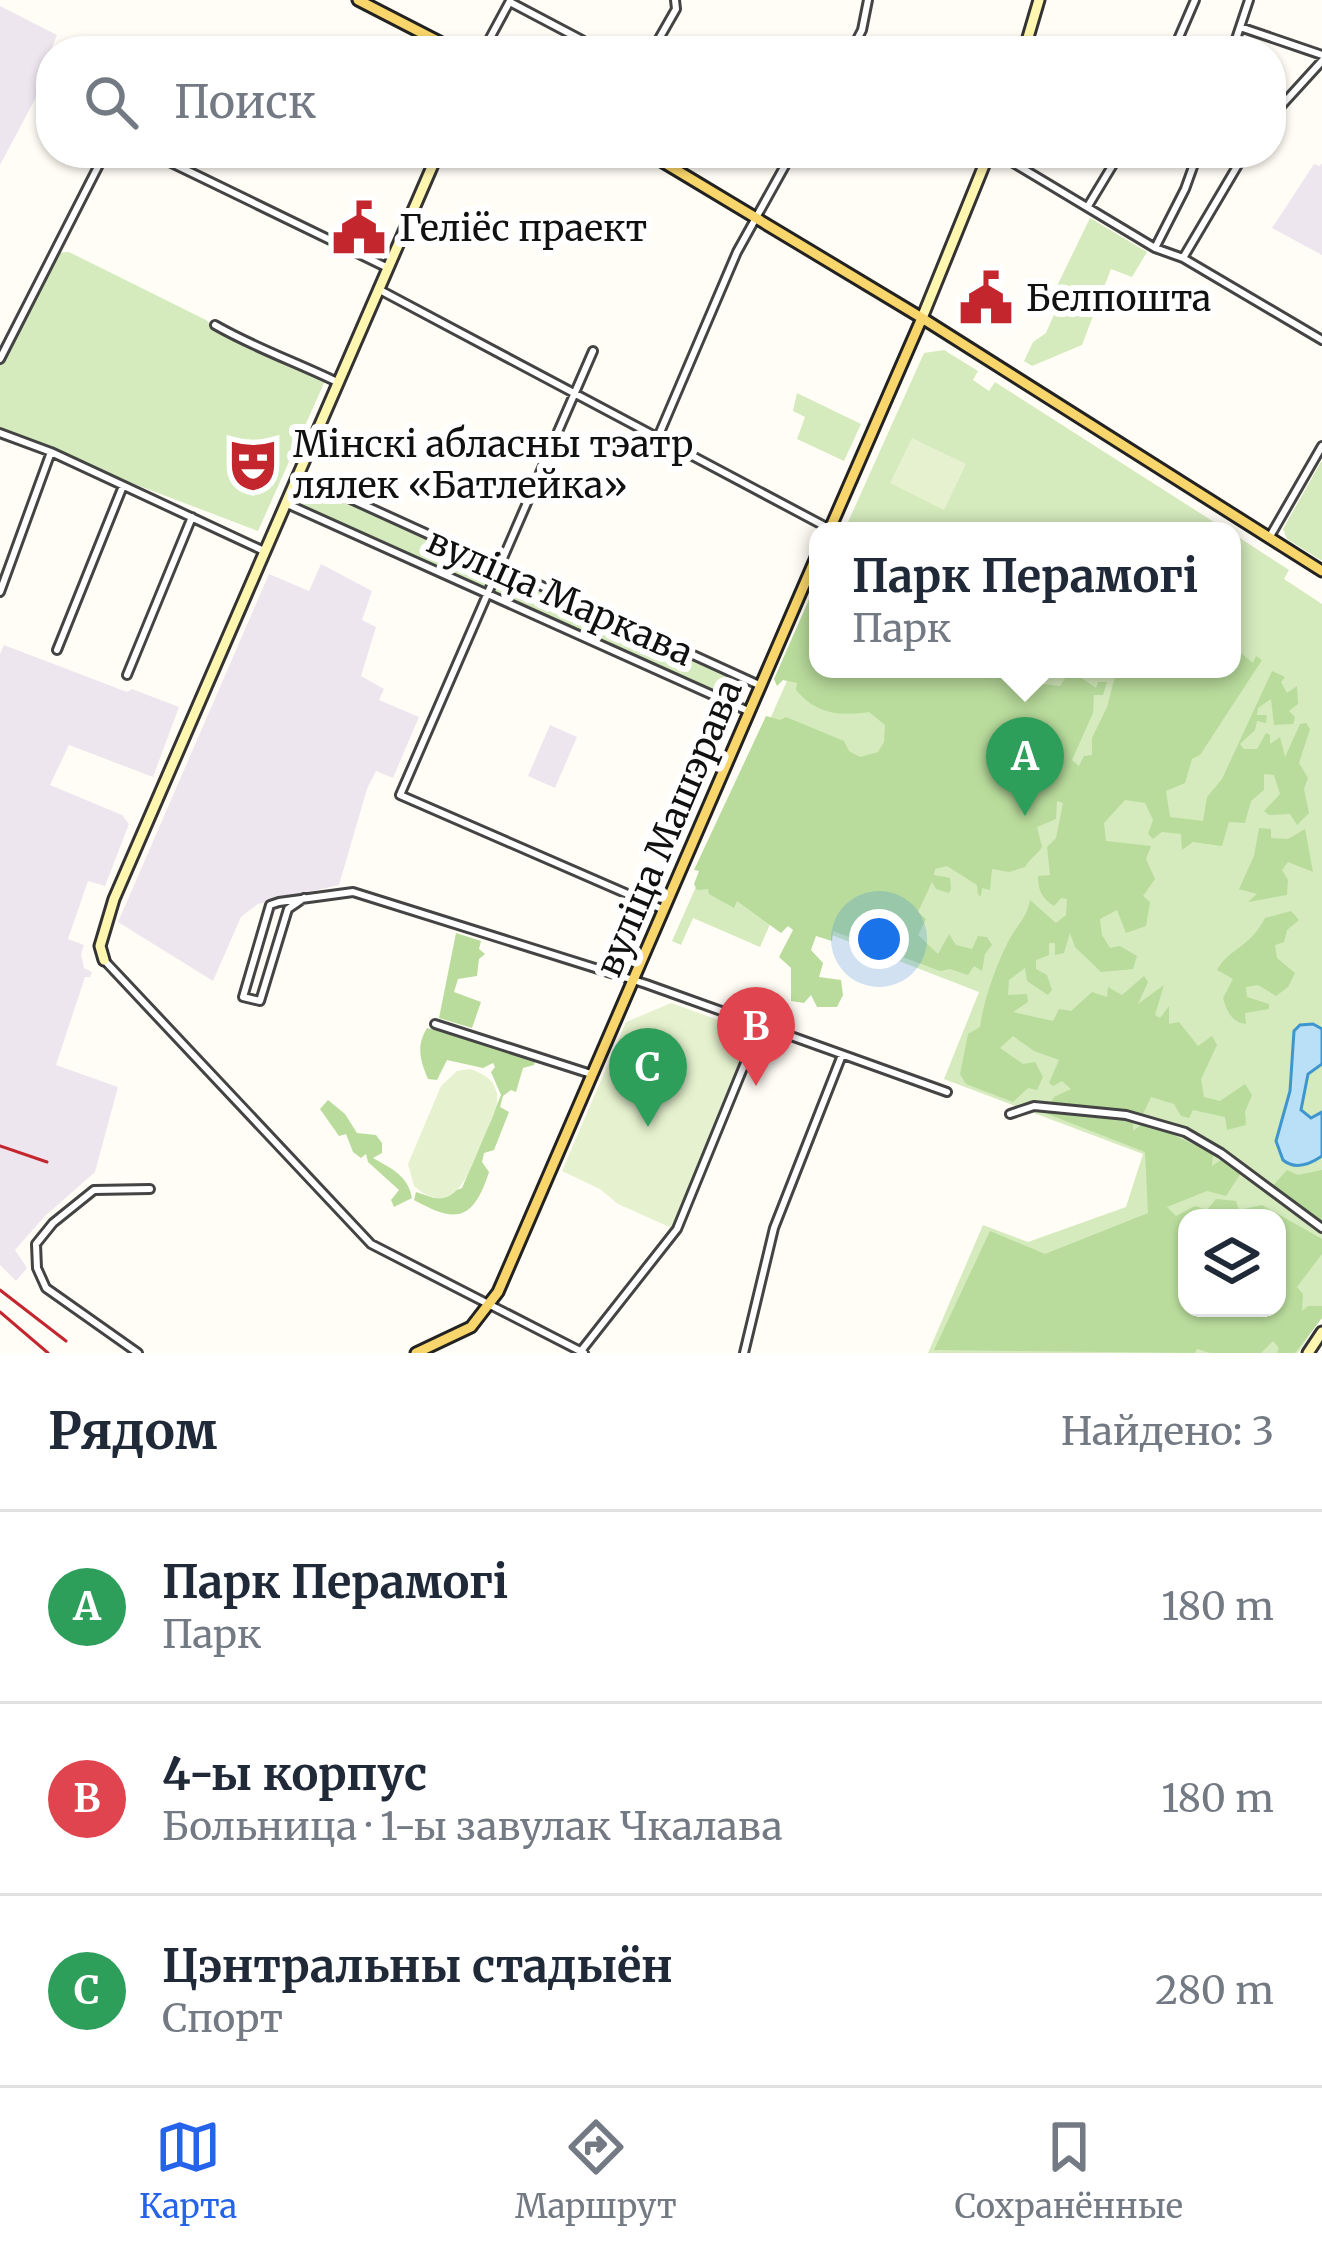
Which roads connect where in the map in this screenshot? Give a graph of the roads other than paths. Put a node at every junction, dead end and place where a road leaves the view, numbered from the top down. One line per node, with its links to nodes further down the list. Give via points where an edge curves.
1 (358, 0): 9 (main road)
2 (676, 0): 12 (street)
3 (868, 0): 13 (street)
4 (1039, 0): 14 (street)
5 (1195, 0): 15 (street)
6 (1249, 0): 8 (street)
7 (510, 1): 10 (street); 11 (street)
8 (1240, 27): 16 (street); 17 (street)
9 (429, 36)
10 (491, 36)
11 (575, 36)
12 (661, 36)
13 (859, 36)
14 (1028, 36)
15 (1179, 36)
16 (1237, 36)
17 (1264, 36)
18 (1286, 44): 19 (street)
19 (1322, 58): 20 (street)
20 (1286, 100)
21 (97, 168): 41 (street)
22 (182, 168): 35 (street)
23 (431, 168): 35 (street)
24 (674, 168): 32 (main road)
25 (783, 168): 32 (street)
26 (987, 168): 37 (street)
27 (1019, 168): 31 (street)
28 (1111, 168): 31 (street)
29 (1193, 168): 33 (street)
30 (1236, 168): 34 (street)
31 (1087, 207): 33 (street)
32 (755, 215): 37 (main road); 45 (street)
33 (1155, 248): 34 (street)
34 (1183, 258): 39 (street)
35 (388, 268): 36 (street)
36 (378, 289): 42 (street); 43 (street)
37 (922, 318): 53 (main road); 54 (main road)
38 (215, 326): 42 (street)
39 (1322, 340)
40 (593, 351): 43 (street)
41 (0, 358)
42 (337, 382): 48 (street)
43 (573, 392): 45 (street); 56 (street)
44 (0, 434): 47 (street)
45 (658, 437): 52 (street)
46 (1322, 446): 54 (street)
47 (51, 452): 49 (street); 59 (street)
48 (297, 474): 50 (street); 56 (street, вуліца Маркава)
49 (123, 486): 51 (street); 61 (street)
50 (285, 503): 55 (street); 60 (street, вуліца Маркава)
51 (192, 517): 55 (street); 62 (street)
52 (814, 522)
53 (833, 522)
54 (1269, 538): 57 (main road)
55 (264, 551): 67 (street, via 105,923)
56 (497, 566): 60 (street); 63 (street, вуліца Маркава)
57 (1322, 571)
58 (809, 573): 63 (main road, вуліца Машэрава)
59 (0, 592)
60 (486, 593): 64 (street, вуліца Маркава); 66 (street, via 400,795)
61 (57, 650)
62 (128, 675)
63 (759, 685): 64 (main road, вуліца Машэрава)
64 (748, 711): 66 (main road, вуліца Машэрава)
65 (304, 898): 65 (street, via 270,905 243,997 260,1001 288,909); 68 (street, via 353,892)
66 (663, 910): 68 (main road, вуліца Машэрава)
67 (104, 960): 77 (street, via 371,1244)
68 (633, 980): 70 (street); 72 (main road, вуліца Машэрава)
69 (435, 1024): 72 (street)
70 (764, 1025): 71 (street); 79 (street, via 677,1229)
71 (842, 1054): 73 (street); 82 (street, via 774,1228)
72 (591, 1074): 77 (main road, вуліца Машэрава)
73 (947, 1092)
74 (1010, 1114): 76 (street, via 1034,1106 1126,1115 1185,1132)
75 (150, 1189): 80 (street, via 94,1190 36,1244 46,1288)
76 (1322, 1228)
77 (491, 1304): 79 (street); 81 (main road, вуліца Машэрава, via 471,1328)
78 (1322, 1332): 83 (street)
79 (582, 1352)
80 (138, 1353)
81 (416, 1353)
82 (743, 1353)
83 (1308, 1353)

